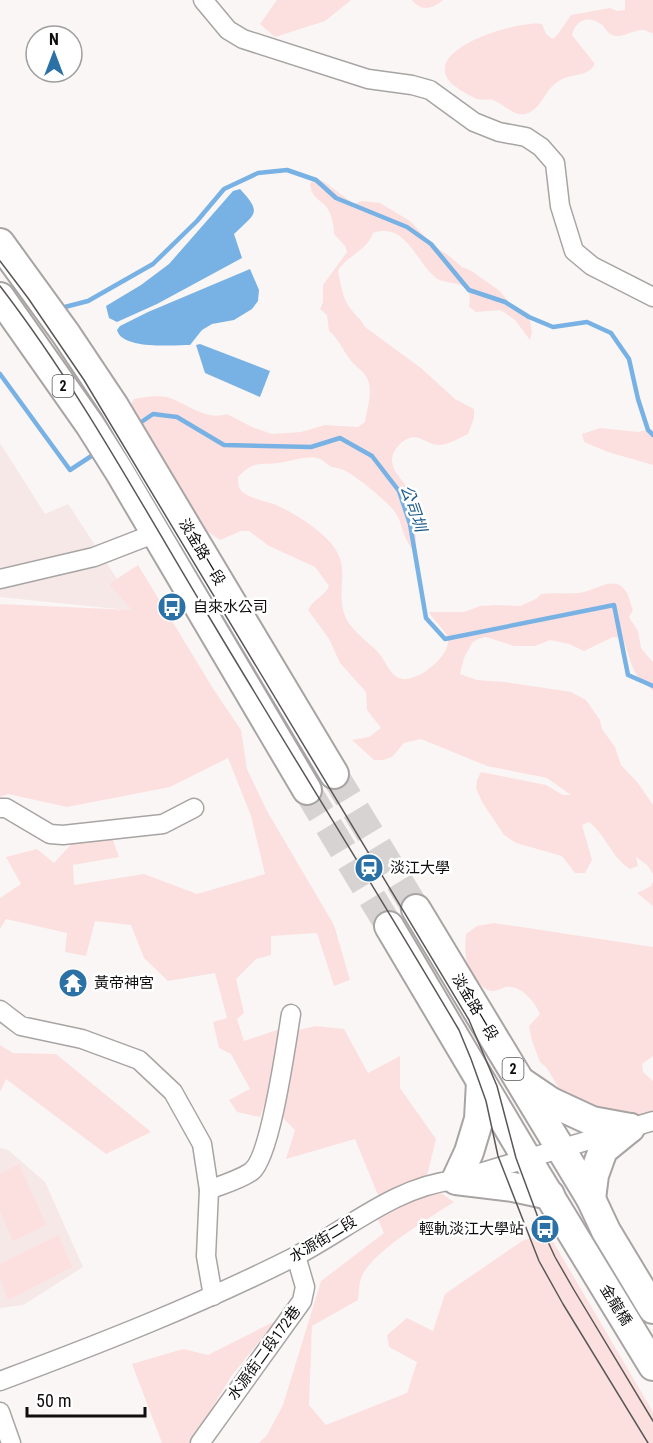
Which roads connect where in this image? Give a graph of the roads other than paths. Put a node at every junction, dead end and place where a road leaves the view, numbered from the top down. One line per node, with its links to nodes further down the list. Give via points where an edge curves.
1 (203, 0): 4 (street, via 228,30 243,39 368,79 430,90 474,122 526,137 555,163 560,206 574,251 592,266)
2 (0, 243): 7 (main road, 淡金路一段 / 2, via 114,406)
3 (0, 297): 5 (main road, 淡金路一段 / 2, via 90,425)
4 (653, 297)
5 (156, 533): 6 (street, via 94,556); 8 (main road, 淡金路一段 / 2)
6 (0, 579)
7 (334, 774)
8 (307, 790)
9 (0, 808): 10 (street, via 50,834 63,835 163,824)
10 (194, 808)
11 (416, 909): 15 (main road, 淡金路一段 / 2)
12 (389, 926): 16 (main road, 2)
13 (0, 1010): 21 (street, via 21,1026 82,1039 139,1060 173,1092 202,1144)
14 (291, 1014): 21 (street, via 261,1157 252,1171)
15 (519, 1080): 17 (main road, via 592,1121); 18 (main road, 淡金路一段 / 2)
16 (481, 1082): 19 (main road, 2); 20 (main road, via 479,1119)
17 (642, 1125): 18 (street, 水源街二段); 23 (main road, via 603,1150)
18 (560, 1150): 19 (street, 水源街二段); 23 (main road, 淡金路一段 / 2)
19 (526, 1159): 20 (street, 水源街二段); 22 (main road, 2)
20 (456, 1180): 22 (main road); 25 (street, 水源街二段, via 435,1182 366,1213)
21 (209, 1190): 26 (street, via 206,1256)
22 (550, 1195): 28 (main road, 金龍橋 / 2)
23 (591, 1199): 24 (main road, 淡金路一段 / 2)
24 (606, 1230): 27 (main road, 金龍橋 / 2)
25 (296, 1256): 26 (street, 水源街二段); 32 (street, 水源街二段172巷, via 305,1287 302,1301)
26 (213, 1296): 29 (street, 水源街二段)
27 (653, 1309)
28 (653, 1366)
29 (0, 1381)
30 (0, 1412): 31 (street)
31 (12, 1443)
32 (200, 1443)

